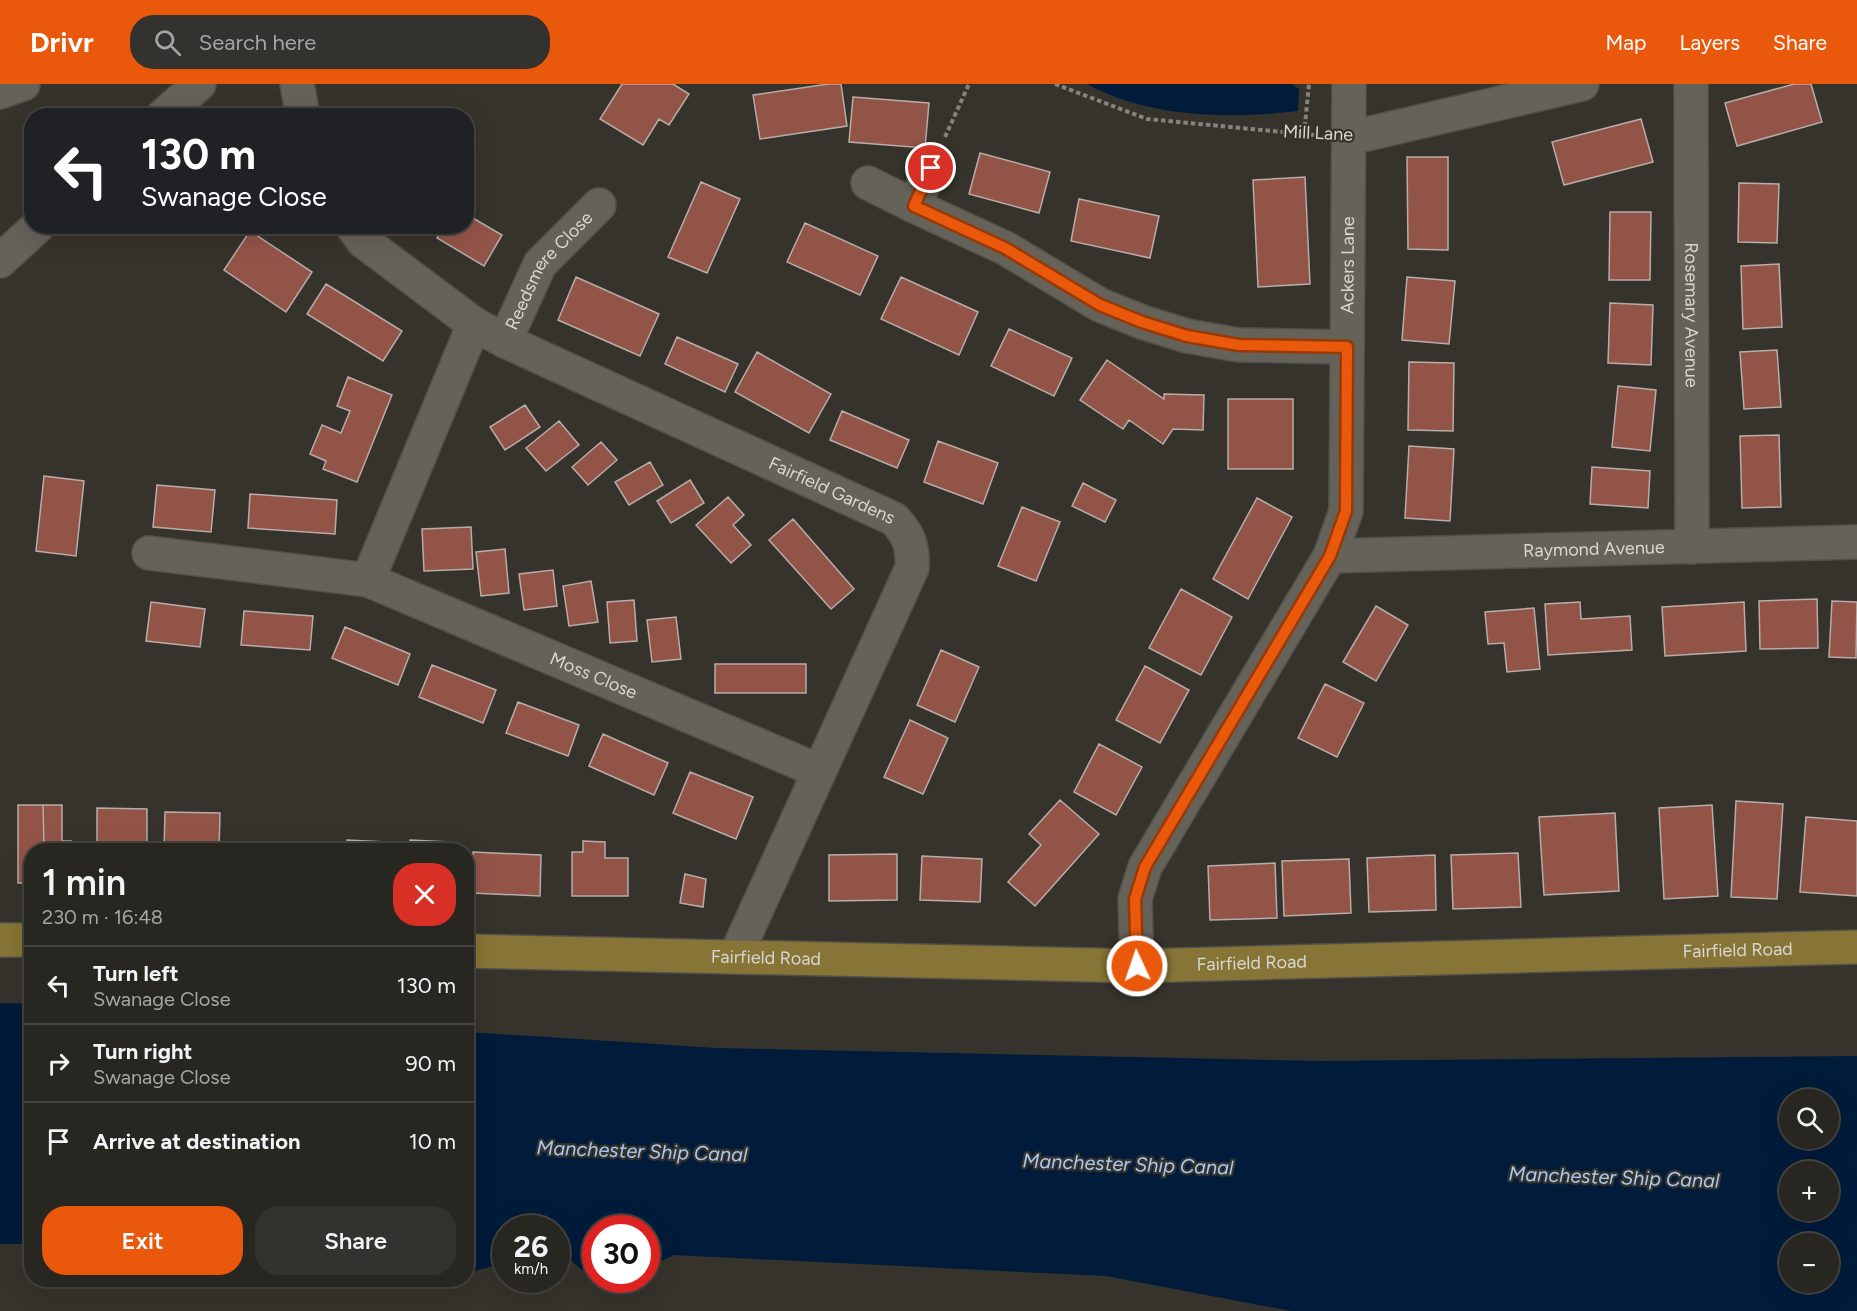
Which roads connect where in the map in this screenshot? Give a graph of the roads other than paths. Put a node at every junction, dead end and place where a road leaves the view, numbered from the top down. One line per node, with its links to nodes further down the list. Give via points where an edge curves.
1 (23, 84): 7 (street)
2 (199, 84): 8 (street)
3 (297, 84): 9 (street)
4 (1349, 84): 10 (street, Ackers Lane)
5 (1582, 84): 10 (street, Mill Lane)
6 (1691, 84): 22 (street, Rosemary Avenue)
7 (0, 92)
8 (172, 108)
9 (302, 108)
10 (1350, 138): 20 (street, Ackers Lane)
11 (931, 168): 14 (street)
12 (868, 183): 14 (street)
13 (599, 205): 19 (street, Reedsmere Close, via 540,264)
14 (914, 206): 20 (street, via 1005,248 1100,305 1142,322 1187,336 1239,345)
15 (29, 234): 17 (street)
16 (358, 234): 18 (street, Fairfield Gardens)
17 (0, 261)
18 (474, 324): 19 (street, Fairfield Gardens); 25 (street)
19 (505, 341): 26 (street, Fairfield Gardens, via 894,519 906,532 913,550 912,568)
20 (1347, 347): 24 (street, Ackers Lane, via 1346,511)
21 (1857, 542): 22 (street, Raymond Avenue)
22 (1692, 547): 24 (street, Raymond Avenue)
23 (149, 553): 25 (street, Moss Close)
24 (1330, 556): 32 (street, Ackers Lane, via 1145,867 1135,899)
25 (368, 580): 26 (street, Moss Close)
26 (819, 771): 31 (street, Fairfield Gardens)
27 (0, 939): 28 (main road)
28 (24, 940)
29 (1857, 947): 32 (main road, Fairfield Road)
30 (474, 951): 31 (main road, Fairfield Road)
31 (735, 957): 32 (main road, Fairfield Road)
32 (1137, 966)

